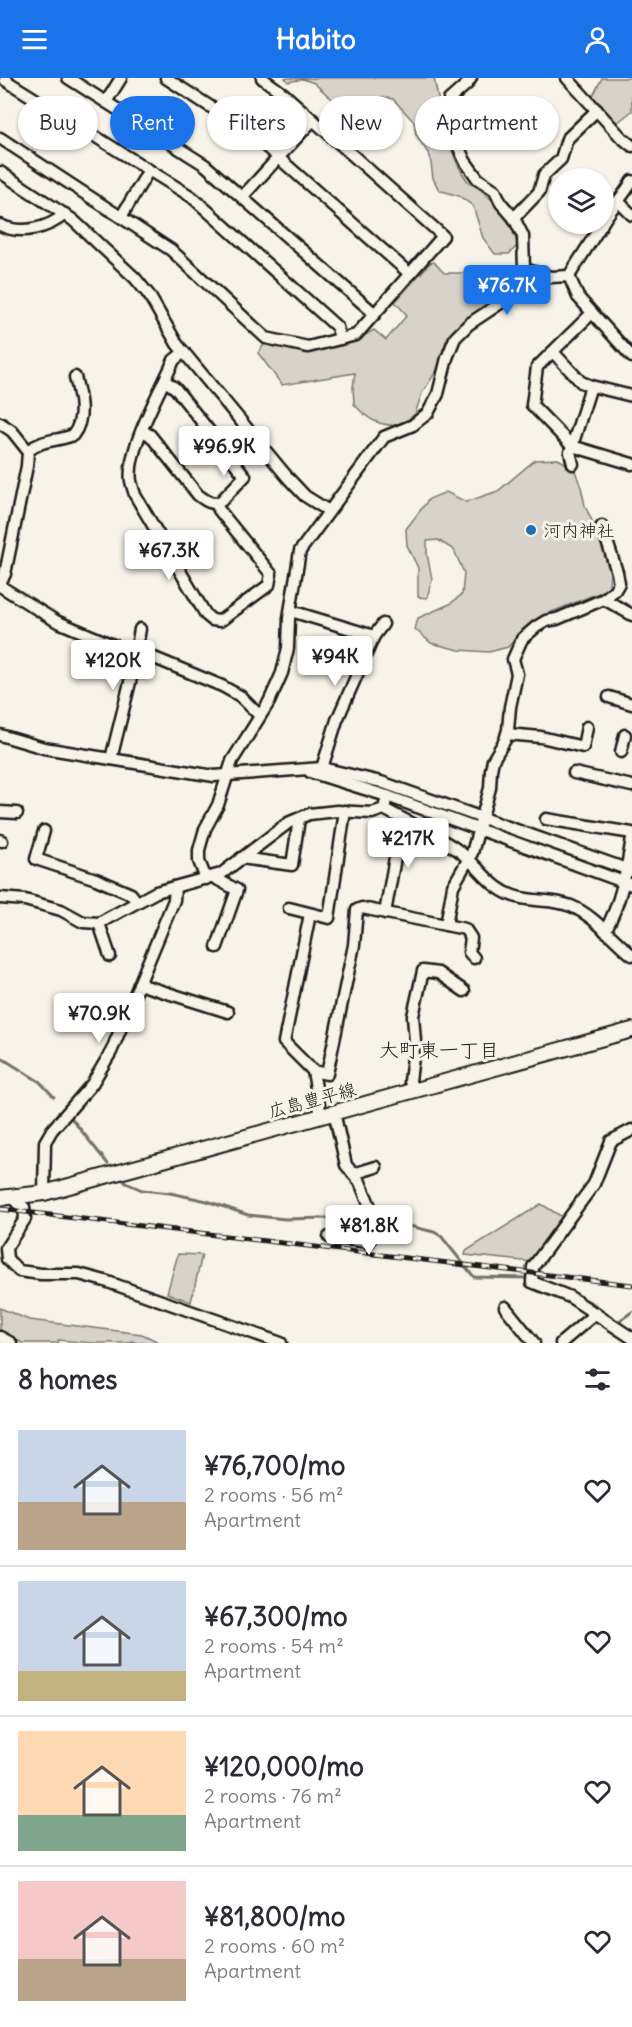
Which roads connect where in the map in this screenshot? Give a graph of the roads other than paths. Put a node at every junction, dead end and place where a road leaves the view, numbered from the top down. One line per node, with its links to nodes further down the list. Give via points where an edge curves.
1 (68, 78): 8 (street)
2 (121, 78): 8 (street)
3 (166, 78): 13 (street, via 234,122)
4 (262, 78): 10 (street)
5 (471, 78): 23 (street, via 449,100 449,126 465,161 478,179 495,190)
6 (567, 78): 9 (street)
7 (4, 82): 14 (street)
8 (106, 102): 17 (street, via 205,165)
9 (597, 110): 12 (street); 23 (street, via 567,139 561,159 544,176 539,192)
10 (313, 120): 13 (street); 27 (street, via 443,236)
11 (0, 138): 22 (street)
12 (632, 146)
13 (278, 158): 17 (street); 27 (street)
14 (148, 170): 22 (street); 31 (street, via 192,197 337,327)
15 (0, 172): 20 (street)
16 (632, 181): 18 (street)
17 (243, 196): 30 (street)
18 (619, 202): 19 (street); 21 (street)
19 (614, 206)
20 (64, 214): 24 (street, via 55,223 27,230 10,230); 32 (street, via 135,278)
21 (632, 215)
22 (121, 217): 31 (street, via 171,249 266,338 308,347)
23 (514, 218): 26 (street, via 523,236)
24 (0, 225)
25 (595, 234): 28 (street)
26 (524, 269): 28 (street, via 551,277); 46 (street, via 522,279 505,300 455,338 428,413 413,425 384,437)
27 (410, 274): 30 (street)
28 (569, 276): 29 (street, via 578,297)
29 (592, 313): 33 (street); 34 (street)
30 (375, 314): 31 (street, via 356,335)
31 (340, 339)
32 (184, 352): 36 (street, via 174,360); 46 (street, via 289,479 305,496)
33 (553, 352): 37 (street, via 581,382); 41 (street, via 537,367 532,405)
34 (632, 357)
35 (75, 377): 42 (street, via 81,399 77,430 73,435 36,444)
36 (165, 381): 40 (street); 45 (street, via 175,388 245,476)
37 (591, 386): 38 (street); 41 (street)
38 (632, 396)
39 (0, 423): 42 (street)
40 (142, 431): 45 (street, via 150,435 198,495); 45 (street, via 131,467 135,495 206,615 220,621 269,585 271,574)
41 (572, 446): 43 (street); 44 (street)
42 (28, 451): 48 (street)
43 (573, 464)
44 (632, 464)
45 (216, 503)
46 (329, 511): 50 (street, via 300,552)
47 (602, 526): 49 (street, via 619,583)
48 (0, 584): 55 (street, via 56,621 125,650)
49 (604, 599): 51 (street); 60 (street, via 546,621 522,639 513,659 517,674)
50 (291, 611): 54 (street); 58 (street, via 282,673)
51 (632, 615)
52 (382, 624): 54 (street)
53 (140, 629): 55 (street)
54 (374, 636): 65 (street, via 337,720)
55 (135, 650): 58 (street, via 222,686 240,696); 64 (street)
56 (609, 697): 57 (street)
57 (632, 704)
58 (260, 716): 68 (street)
59 (587, 727): 60 (street, via 583,747)
60 (507, 734): 75 (street, via 493,760)
61 (0, 735): 64 (street, via 44,748)
62 (625, 735): 63 (street)
63 (621, 752)
64 (111, 759): 68 (street)
65 (322, 768): 66 (street); 75 (street, via 381,782)
66 (304, 770): 68 (street); 70 (street)
67 (574, 773): 69 (street)
68 (226, 776): 86 (street, via 223,794 199,850 199,861)
69 (632, 786)
70 (387, 796): 71 (street); 79 (street)
71 (384, 809): 72 (street, via 372,813); 77 (street)
72 (345, 811): 76 (street, via 309,814); 93 (street, via 329,918)
73 (0, 812): 74 (street)
74 (17, 813)
75 (483, 817): 79 (street); 85 (street)
76 (299, 819): 83 (street); 83 (street, via 292,865)
77 (402, 819): 84 (street); 92 (street)
78 (546, 819): 81 (street)
79 (479, 829): 84 (street); 87 (street)
80 (44, 831): 90 (street, via 36,859 96,879 131,894)
81 (632, 833)
82 (632, 838): 85 (street)
83 (241, 858): 86 (street)
84 (469, 859): 95 (street, via 453,886); 96 (street, via 496,887 521,898 574,907)
85 (630, 870): 87 (street)
86 (209, 878): 88 (street); 97 (street, via 237,890)
87 (628, 884): 96 (street)
88 (175, 887): 90 (street); 101 (street, via 174,900)
89 (0, 898): 94 (street, via 25,900 61,910 82,922)
90 (137, 902): 94 (street)
91 (289, 908): 93 (street)
92 (386, 913): 95 (street); 105 (street, via 357,910 354,945 327,1074)
93 (310, 914): 105 (street, via 284,1042)
94 (99, 923): 99 (street)
95 (446, 925): 100 (street, via 465,929 471,938 469,952)
96 (605, 931): 98 (street)
97 (217, 947)
98 (632, 955)
99 (110, 956)
100 (474, 958)
101 (139, 984): 103 (street); 111 (street, via 111,1052 92,1084 45,1143)
102 (464, 991): 106 (street, via 438,973 423,971 413,1016)
103 (228, 1012)
104 (632, 1030): 106 (main road, 広島豊平線)
105 (313, 1071): 107 (street)
106 (413, 1091): 107 (main road, 広島豊平線)
107 (327, 1114): 110 (street); 111 (main road, 広島豊平線)
108 (632, 1130): 115 (street, via 611,1141 594,1184 531,1272 532,1282)
109 (376, 1167): 110 (street)
110 (353, 1174): 113 (street, via 374,1218 369,1242)
111 (44, 1193): 112 (main road, 広島豊平線)
112 (7, 1198): 119 (street, via 24,1207 25,1219 6,1248 7,1259 19,1271 79,1274 105,1281)
113 (328, 1237)
114 (505, 1306): 120 (street)
115 (596, 1312): 117 (street); 121 (street)
116 (0, 1337): 118 (street)
117 (632, 1338)
118 (11, 1343)
119 (281, 1343)
120 (534, 1343)
121 (561, 1343)

